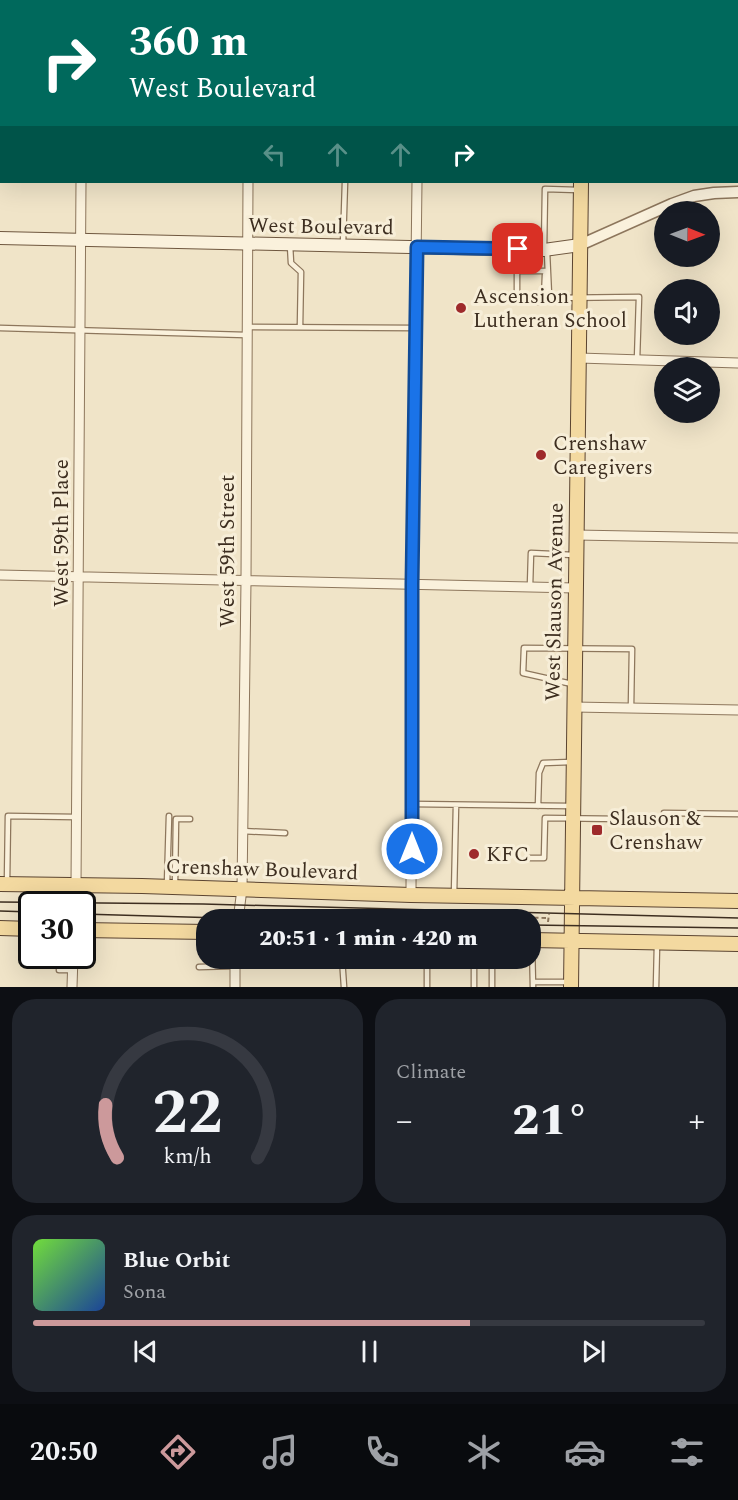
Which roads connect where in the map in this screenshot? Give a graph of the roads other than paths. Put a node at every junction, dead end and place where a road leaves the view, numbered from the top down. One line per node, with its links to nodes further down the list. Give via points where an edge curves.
1 (81, 183): 8 (street, West 59th Place)
2 (248, 183): 9 (street, West 59th Street)
3 (345, 183): 11 (lane)
4 (417, 183): 13 (street)
5 (581, 186): 12 (main road, West Slauson Avenue); 15 (lane, via 545,189)
6 (738, 192): 12 (street, West Boulevard, via 694,196)
7 (0, 238): 8 (main road, West Boulevard)
8 (81, 241): 9 (main road, West Boulevard); 23 (street, West 59th Place)
9 (247, 244): 10 (main road, West Boulevard); 24 (street, West 59th Street)
10 (290, 245): 11 (main road, West Boulevard); 20 (lane, via 291,263 301,272)
11 (343, 246): 13 (main road, West Boulevard)
12 (580, 246): 15 (main road, West Boulevard); 19 (main road, West Slauson Avenue)
13 (417, 247): 14 (main road, West Boulevard); 21 (street)
14 (518, 249): 15 (main road, West Boulevard); 16 (lane)
15 (545, 250): 17 (lane)
16 (517, 271): 17 (lane); 18 (lane, via 517,297 542,302)
17 (547, 272): 18 (lane)
18 (546, 297): 19 (lane)
19 (579, 298): 25 (main road, West Slauson Avenue); 26 (lane, via 639,297)
20 (300, 327): 21 (lane); 24 (lane)
21 (417, 327): 34 (street)
22 (0, 328): 23 (lane)
23 (80, 329): 24 (lane); 32 (street, West 59th Place)
24 (246, 331): 33 (street, West 59th Street)
25 (579, 358): 26 (street); 28 (main road, West Slauson Avenue)
26 (638, 360): 27 (street)
27 (738, 363)
28 (576, 535): 29 (street); 30 (main road, West Slauson Avenue)
29 (738, 538)
30 (576, 555): 35 (lane, via 531,553); 36 (main road, West Slauson Avenue)
31 (0, 575): 32 (street)
32 (79, 577): 33 (street); 50 (street, West 59th Place)
33 (246, 581): 34 (street); 53 (street, West 59th Street)
34 (412, 584): 35 (street); 43 (street)
35 (530, 586): 36 (street)
36 (575, 588): 37 (main road, West Slauson Avenue)
37 (575, 649): 38 (main road, West Slauson Avenue); 38 (lane, via 524,648 523,673); 40 (lane, via 632,649)
38 (574, 685): 39 (main road, West Slauson Avenue)
39 (574, 707): 40 (street); 42 (main road, West Slauson Avenue)
40 (631, 708): 41 (street)
41 (738, 710)
42 (574, 762): 45 (lane, via 543,763); 46 (main road, West Slauson Avenue)
43 (412, 804): 44 (lane); 60 (street)
44 (456, 805): 45 (lane); 61 (lane)
45 (538, 806): 46 (lane)
46 (573, 812): 52 (lane); 55 (lane, via 544,818 544,858); 62 (main road, West Slauson Avenue)
47 (664, 813): 48 (lane)
48 (738, 814)
49 (169, 816): 58 (lane)
50 (76, 817): 56 (lane, via 8,816); 57 (street, West 59th Place)
51 (190, 819): 58 (lane, via 176,819)
52 (622, 819)
53 (242, 831): 54 (lane); 59 (street, West 59th Street)
54 (285, 833)
55 (528, 858)
56 (4, 884): 57 (main road, Crenshaw Boulevard)
57 (76, 885): 58 (main road, Crenshaw Boulevard)
58 (171, 887): 59 (main road, Crenshaw Boulevard)
59 (242, 889): 60 (main road, Crenshaw Boulevard); 64 (street, West 59th Street)
60 (411, 894): 61 (main road, Crenshaw Boulevard)
61 (454, 895): 62 (main road, Crenshaw Boulevard)
62 (572, 897): 63 (main road, Crenshaw Boulevard); 70 (main road, West Slauson Avenue)
63 (738, 901)
64 (239, 909)
65 (0, 928): 66 (main road)
66 (18, 929)
67 (96, 930): 68 (main road)
68 (196, 932)
69 (541, 940): 70 (main road)
70 (571, 942): 71 (main road); 82 (main road, West Slauson Avenue)
71 (657, 943): 72 (main road); 89 (lane)
72 (738, 944)
73 (235, 969): 84 (street)
74 (343, 969): 85 (lane)
75 (427, 969): 86 (lane)
76 (474, 969): 87 (lane)
77 (492, 969): 88 (lane)
78 (533, 969): 81 (lane)
79 (59, 970): 80 (lane)
80 (73, 970): 83 (street)
81 (533, 984): 82 (lane)
82 (571, 985)
83 (72, 987)
84 (235, 987)
85 (344, 987)
86 (427, 987)
87 (474, 987)
88 (492, 987)
89 (656, 987)

